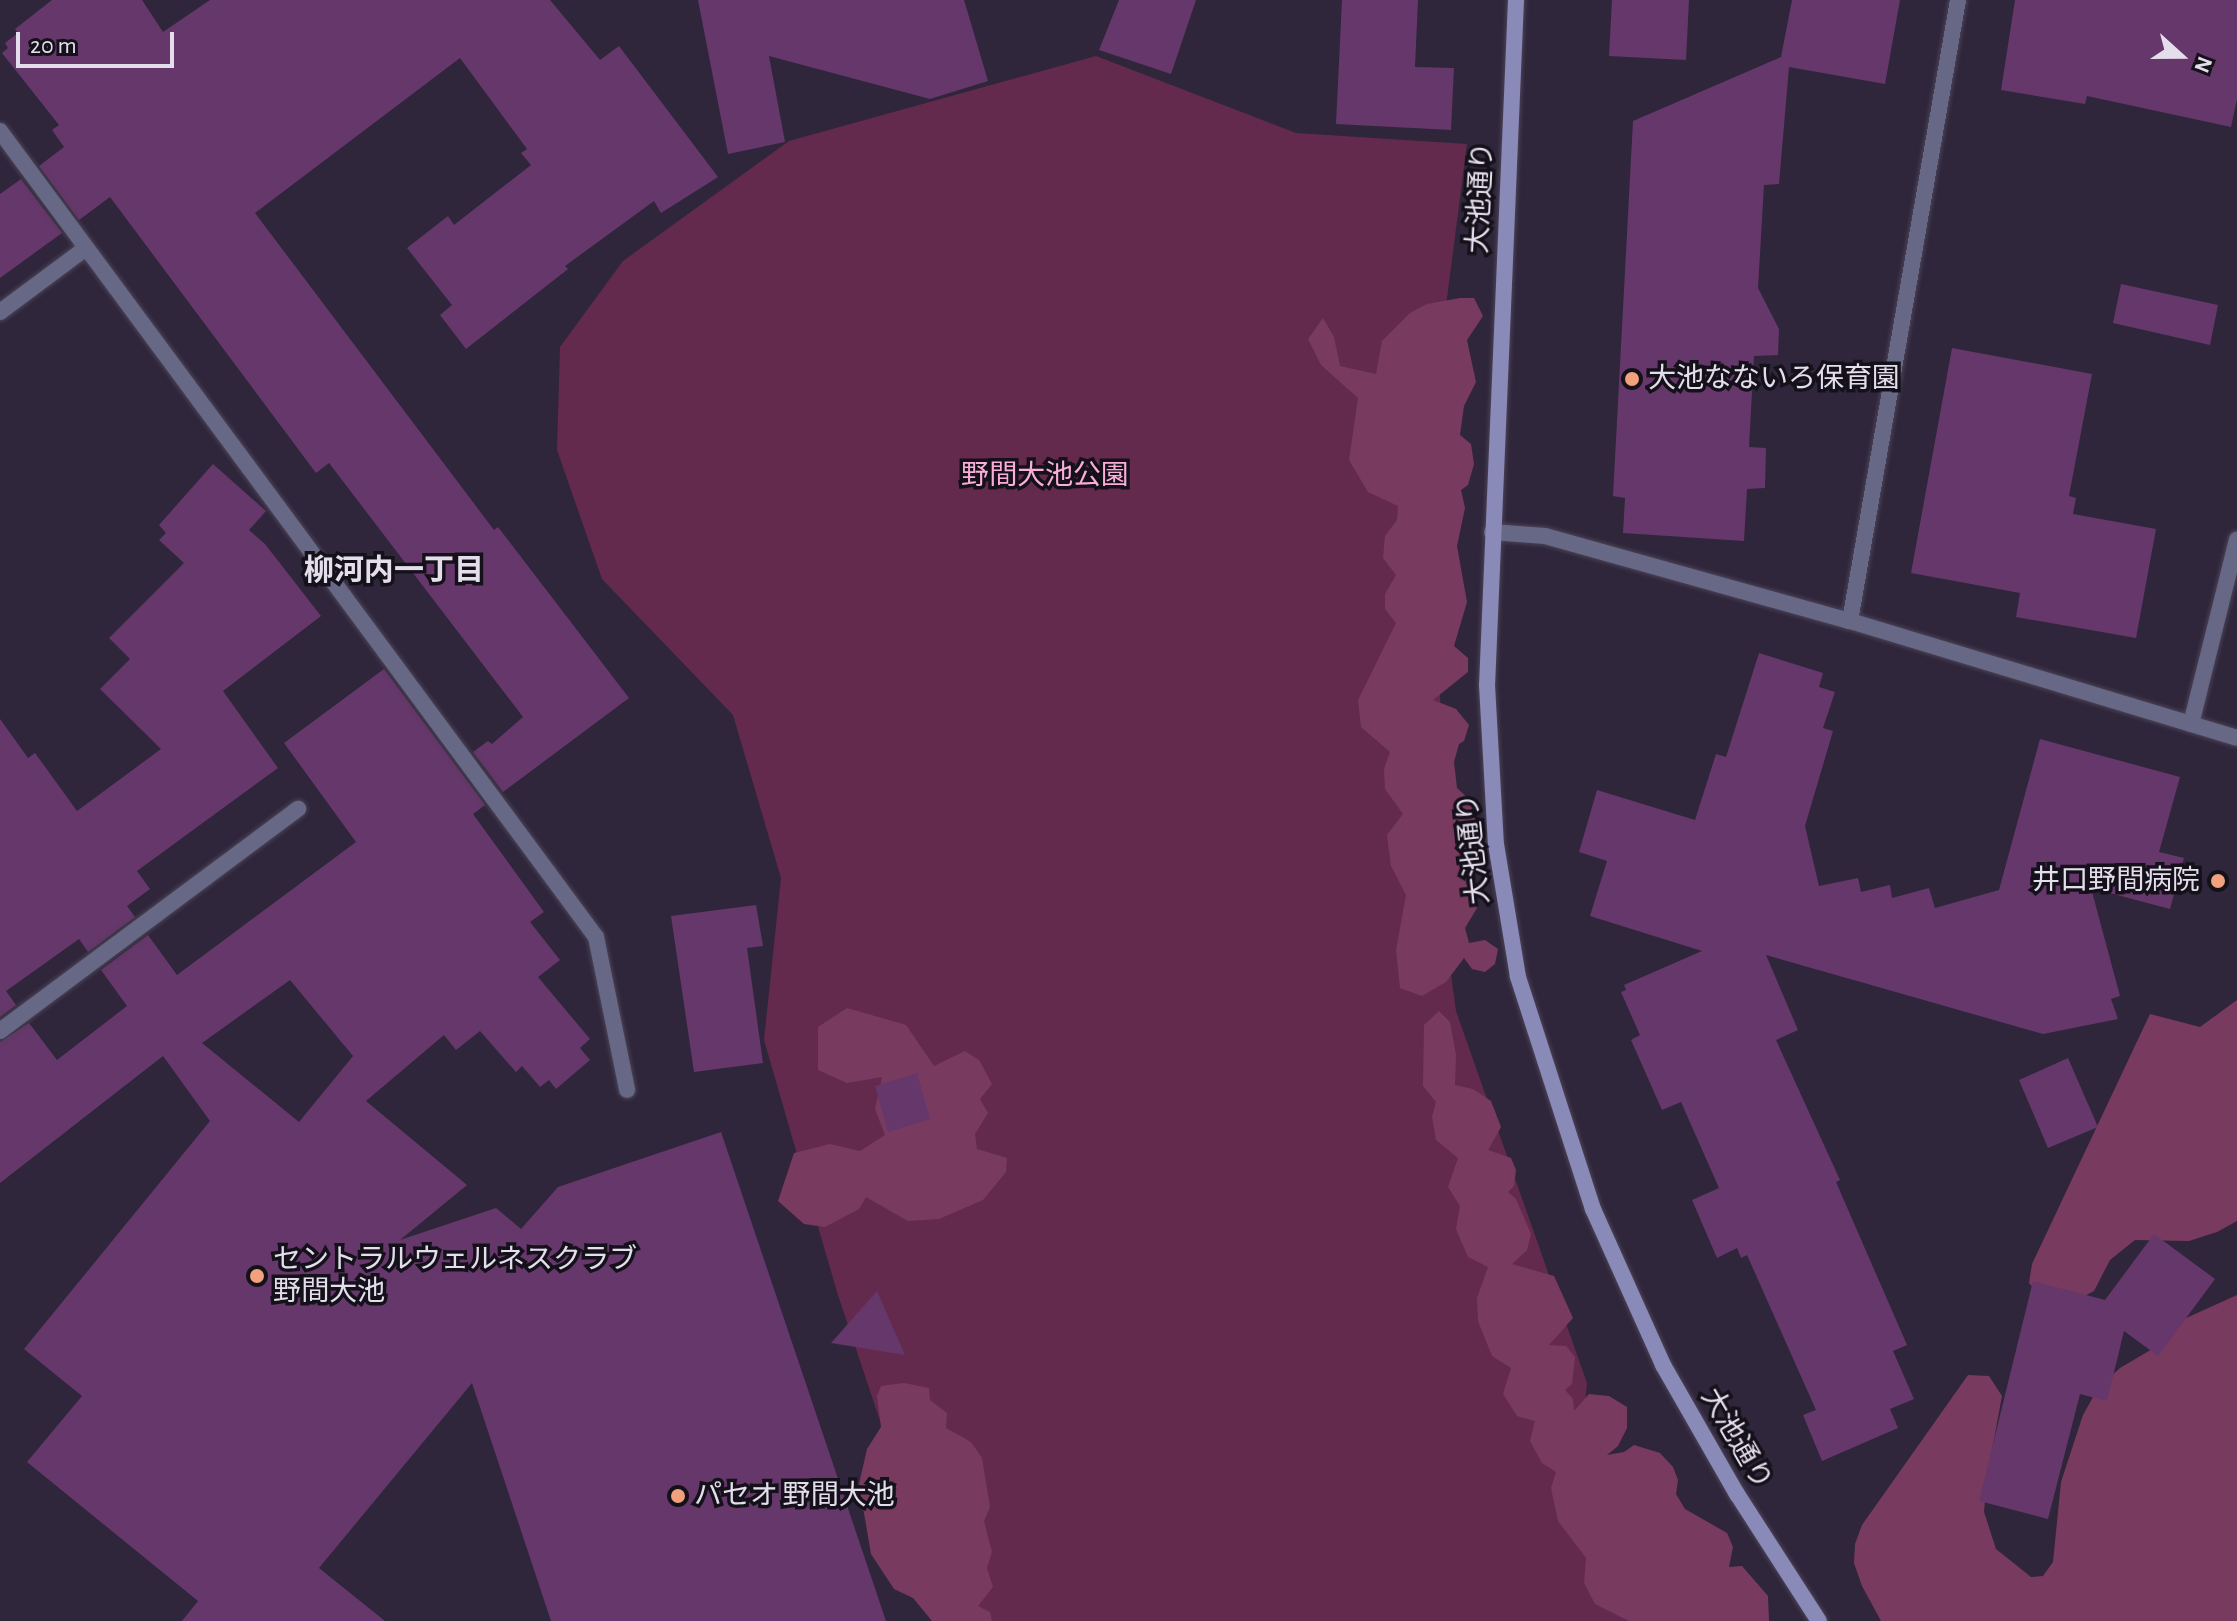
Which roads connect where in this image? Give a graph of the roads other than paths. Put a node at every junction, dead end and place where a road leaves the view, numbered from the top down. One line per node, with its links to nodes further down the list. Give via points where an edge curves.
1 (1516, 0): 6 (street, 大池通り)
2 (1958, 0): 8 (street)
3 (0, 131): 4 (street)
4 (86, 248): 5 (street); 13 (street, via 596,937)
5 (0, 312)
6 (1492, 532): 8 (street, via 1545,536); 14 (street, 大池通り, via 1487,685 1496,844 1518,977 1539,1049 1593,1209 1663,1365)
7 (2237, 540): 9 (street)
8 (1850, 621): 9 (street)
9 (2191, 724): 10 (street)
10 (2237, 738)
11 (298, 809): 12 (street)
12 (0, 1031)
13 (627, 1090)
14 (1819, 1621)

